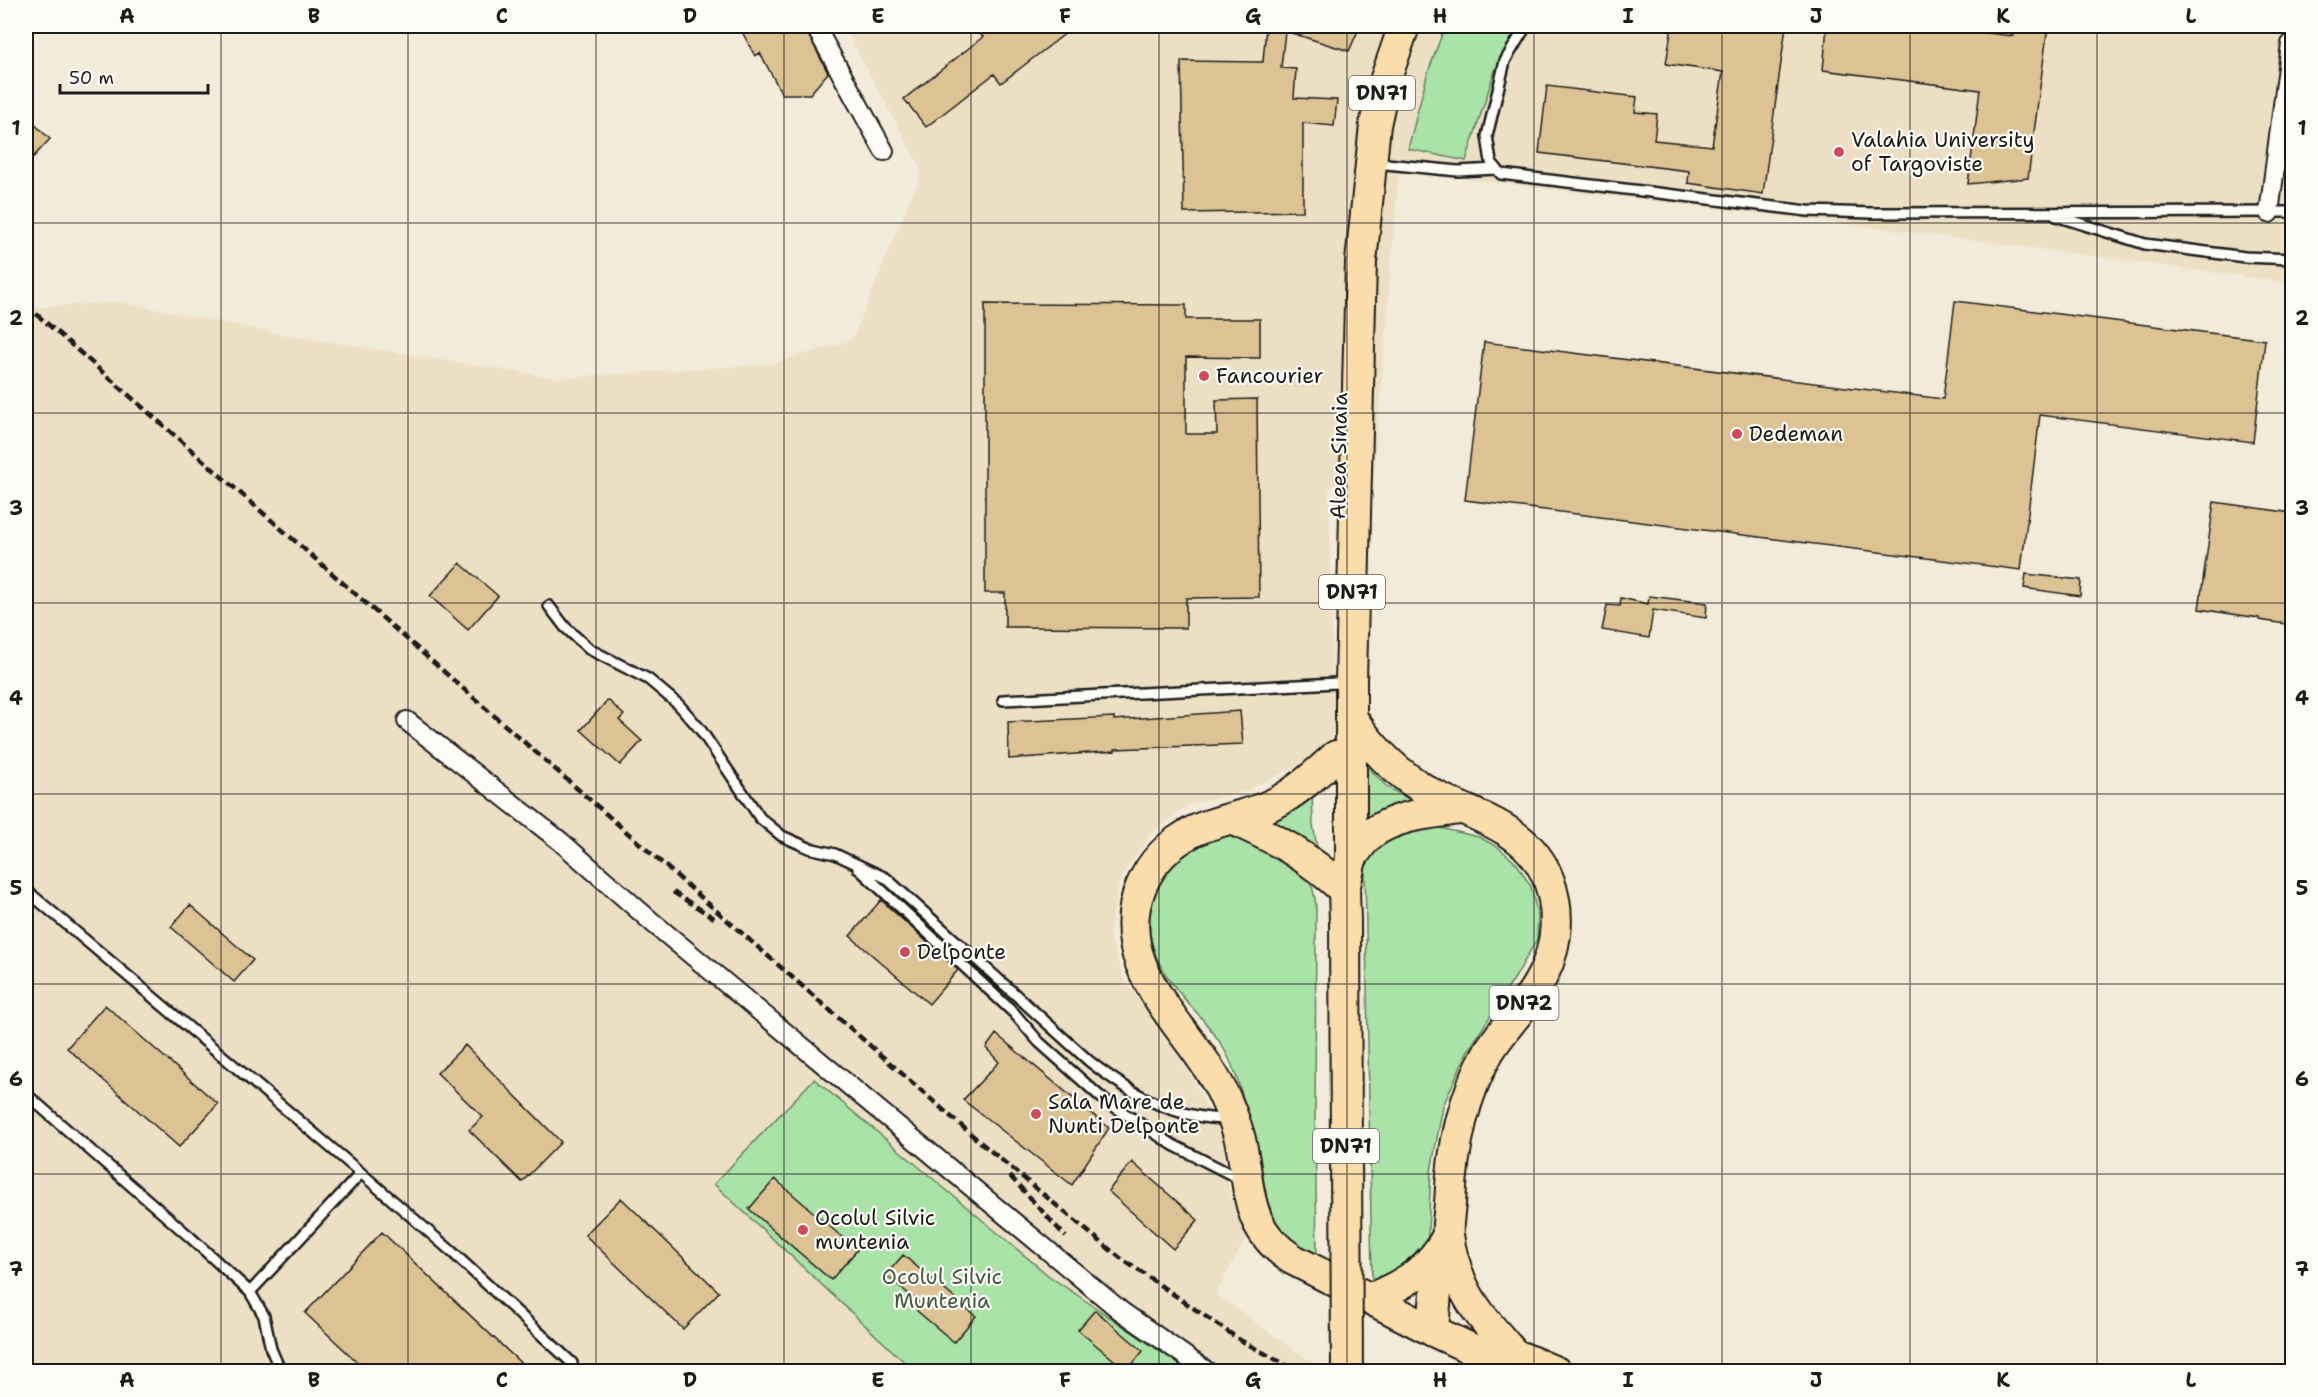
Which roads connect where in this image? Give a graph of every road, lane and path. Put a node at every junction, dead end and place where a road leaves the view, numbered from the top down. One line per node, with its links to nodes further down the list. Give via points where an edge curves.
1 (815, 26): 6 (street)
2 (1387, 26): 14 (main road, Aleea Sinaia, via 1362,109 1348,212 1341,326)
3 (1404, 26): 7 (main road, Aleea Sinaia / DN71, via 1384,84)
4 (1526, 26): 8 (lane, via 1505,61 1487,136)
5 (2292, 44): 11 (street)
6 (884, 150)
7 (1370, 162): 8 (lane, via 1458,171); 16 (main road, Aleea Sinaia / DN71, via 1358,333)
8 (1496, 169): 10 (lane, via 1501,174 1808,211)
9 (2292, 212): 11 (lane)
10 (2045, 213): 11 (lane); 12 (lane, via 2145,244)
11 (2269, 213)
12 (2292, 259)
13 (549, 606): 22 (lane, via 589,649 648,679 679,705 700,729 760,818 782,836)
14 (1337, 683): 15 (lane); 18 (main road, Aleea Sinaia)
15 (1003, 700)
16 (1351, 717): 19 (main road, DN72, via 1366,740 1403,776); 21 (main road, Aleea Sinaia)
17 (407, 721): 37 (street, via 560,841 652,922 1121,1311)
18 (1336, 756): 20 (main road, DN72, via 1278,801); 24 (main road, Aleea Sinaia, via 1335,859)
19 (1460, 809): 21 (main road, via 1412,816 1386,825 1371,834); 29 (main road, DN72, via 1500,825 1534,853 1549,879 1557,906 1556,935 1550,961 1540,980 1488,1053 1463,1111 1455,1143)
20 (1232, 819): 24 (main road, via 1302,854); 26 (main road, DN72, via 1194,831 1164,852 1137,892 1132,919 1133,941 1154,992 1200,1053)
21 (1351, 859): 24 (main road, Aleea Sinaia / DN71)
22 (852, 862): 26 (lane, via 886,878 1112,1079 1142,1098 1176,1112 1205,1119); 28 (lane, via 1104,1100 1173,1145)
23 (26, 890): 27 (lane)
24 (1344, 890): 38 (main road, Aleea Sinaia / DN71, bridge)
25 (26, 1094): 31 (lane)
26 (1234, 1119): 28 (main road, DN72)
27 (361, 1173): 31 (lane); 36 (lane, via 572,1364)
28 (1247, 1183): 32 (main road, DN72, via 1256,1221 1279,1250)
29 (1444, 1244): 30 (main road, DN72); 32 (main road, via 1420,1272); 33 (main road, DN72)
30 (1462, 1283): 33 (main road, DN72); 34 (main road, DN72, via 1479,1314)
31 (250, 1292): 35 (lane, via 264,1316 271,1349)
32 (1370, 1299): 33 (main road, DN72)
33 (1442, 1335): 34 (main road, DN72)
34 (1517, 1362): 39 (main road, DN72)
35 (281, 1371)
36 (571, 1371)
37 (1208, 1371)
38 (1347, 1371)
39 (1556, 1371)

